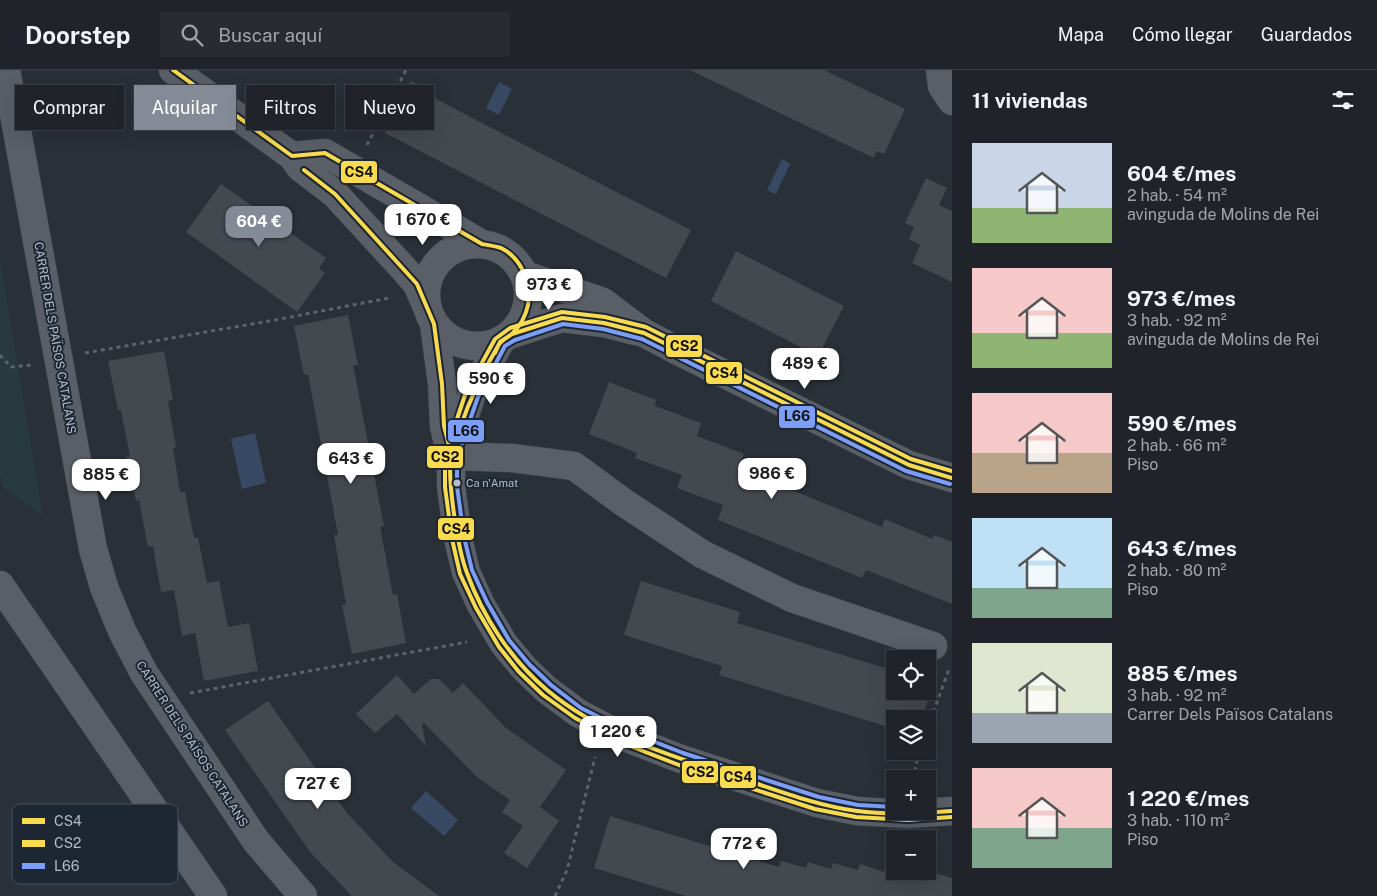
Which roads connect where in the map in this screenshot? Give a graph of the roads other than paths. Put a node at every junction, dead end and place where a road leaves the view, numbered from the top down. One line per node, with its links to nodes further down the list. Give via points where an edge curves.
1 (173, 70): 3 (street)
2 (9, 73): 17 (street, CARRER DELS PAÏSOS CATALANS, via 93,549 104,587 122,631 152,687 256,841)
3 (292, 156): 4 (street, via 325,153); 6 (street, via 301,168 335,194 404,268 417,284)
4 (482, 244): 5 (street, via 500,248 515,259); 6 (street, via 466,245 439,261 425,289)
5 (525, 275): 7 (street, via 603,302); 8 (street, via 529,290 528,306 522,321)
6 (430, 314): 8 (street, via 447,338 464,346 482,347); 9 (street, via 442,384 444,426)
7 (644, 333): 8 (street, via 604,323 562,318); 10 (street, via 900,461)
8 (506, 338): 9 (street, via 472,394)
9 (451, 456): 12 (street, via 512,458 574,466 702,554 792,598); 14 (street, via 451,486 458,538 466,572 477,597 504,644 524,668 578,713 622,736 681,759 817,803 857,811 908,814)
10 (952, 478)
11 (0, 585): 13 (street)
12 (942, 653)
13 (150, 804)
14 (952, 811)
15 (178, 845): 16 (street)
16 (213, 896)
17 (303, 896)

